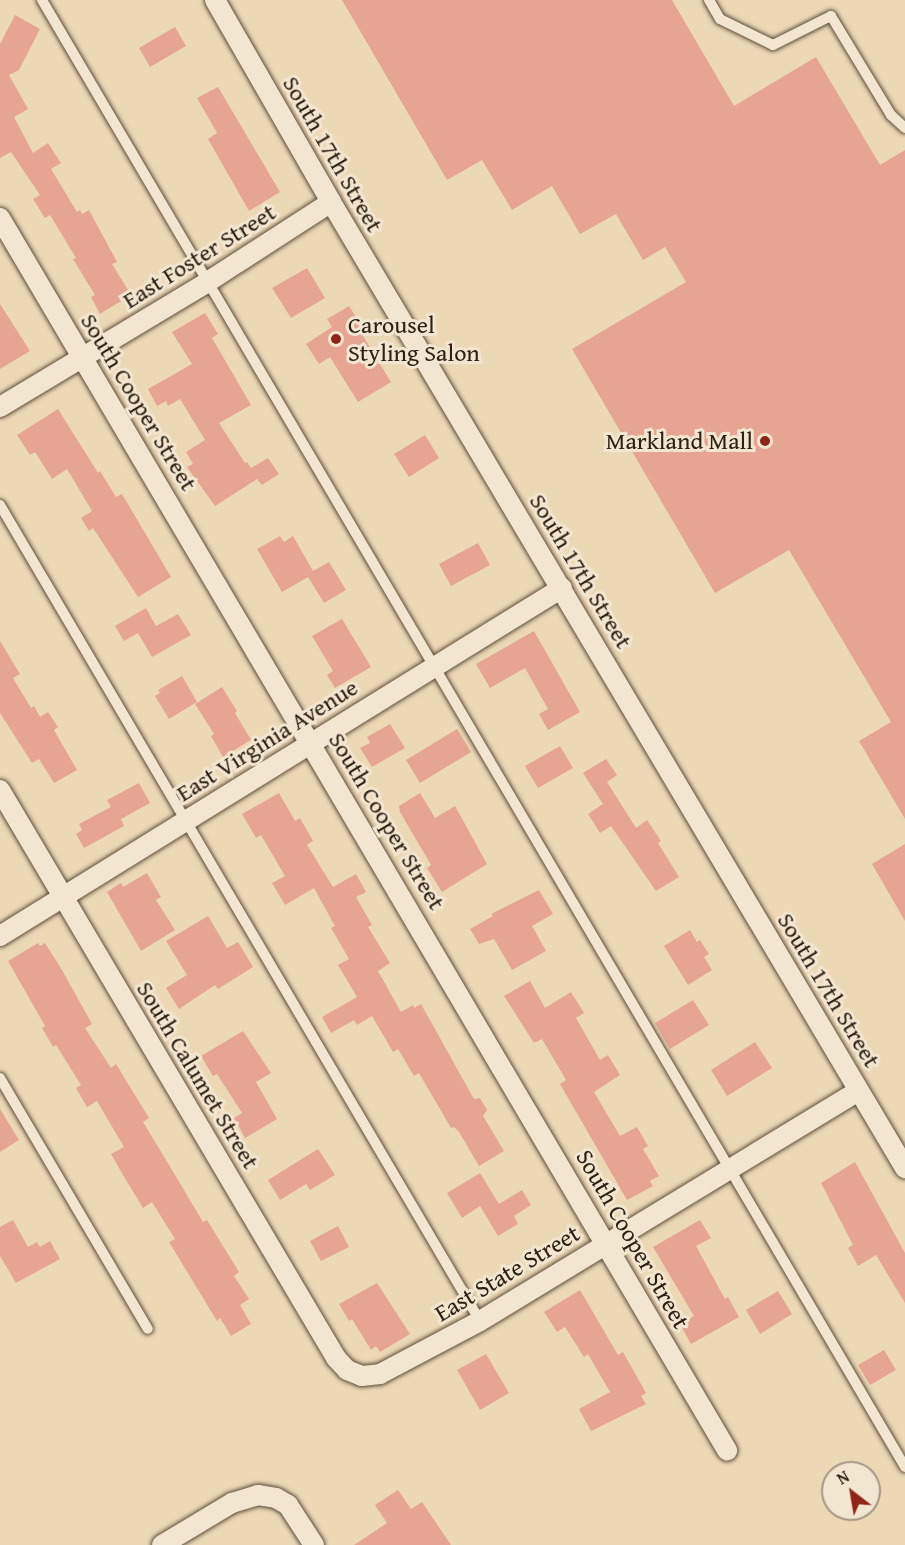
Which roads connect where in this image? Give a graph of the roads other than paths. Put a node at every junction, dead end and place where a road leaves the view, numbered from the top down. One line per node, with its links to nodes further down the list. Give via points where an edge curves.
1 (42, 0): 7 (lane)
2 (214, 0): 5 (street, South 17th Street)
3 (709, 0): 4 (lane, via 720,19 773,45 831,16 891,115)
4 (905, 128)
5 (331, 202): 7 (street, East Foster Street); 11 (street, South 17th Street)
6 (0, 218): 8 (street, South Cooper Street)
7 (206, 283): 8 (street, East Foster Street); 12 (lane)
8 (83, 358): 9 (street, East Foster Street); 13 (street, South Cooper Street)
9 (0, 407)
10 (0, 506): 15 (lane)
11 (562, 588): 12 (street, East Virginia Avenue); 19 (street, South 17th Street)
12 (434, 668): 13 (street, East Virginia Avenue); 20 (lane)
13 (311, 742): 15 (street, East Virginia Avenue); 22 (street, South Cooper Street)
14 (0, 790): 16 (street, South Calumet Street)
15 (185, 820): 16 (street, East Virginia Avenue); 23 (lane)
16 (63, 898): 17 (street, East Virginia Avenue); 25 (street, South Calumet Street, via 336,1358 347,1370)
17 (0, 936)
18 (0, 1078): 24 (lane)
19 (859, 1091): 20 (street, East State Street); 21 (street, South 17th Street)
20 (730, 1168): 22 (street, East State Street); 27 (lane)
21 (905, 1168)
22 (607, 1244): 23 (street, East State Street); 26 (street, South Cooper Street)
23 (480, 1321): 25 (street, East State Street, via 380,1374)
24 (148, 1329)
25 (362, 1376)
26 (727, 1450)
27 (905, 1467)
28 (162, 1545): 29 (street, via 232,1503 258,1495 288,1505)
29 (313, 1545)

